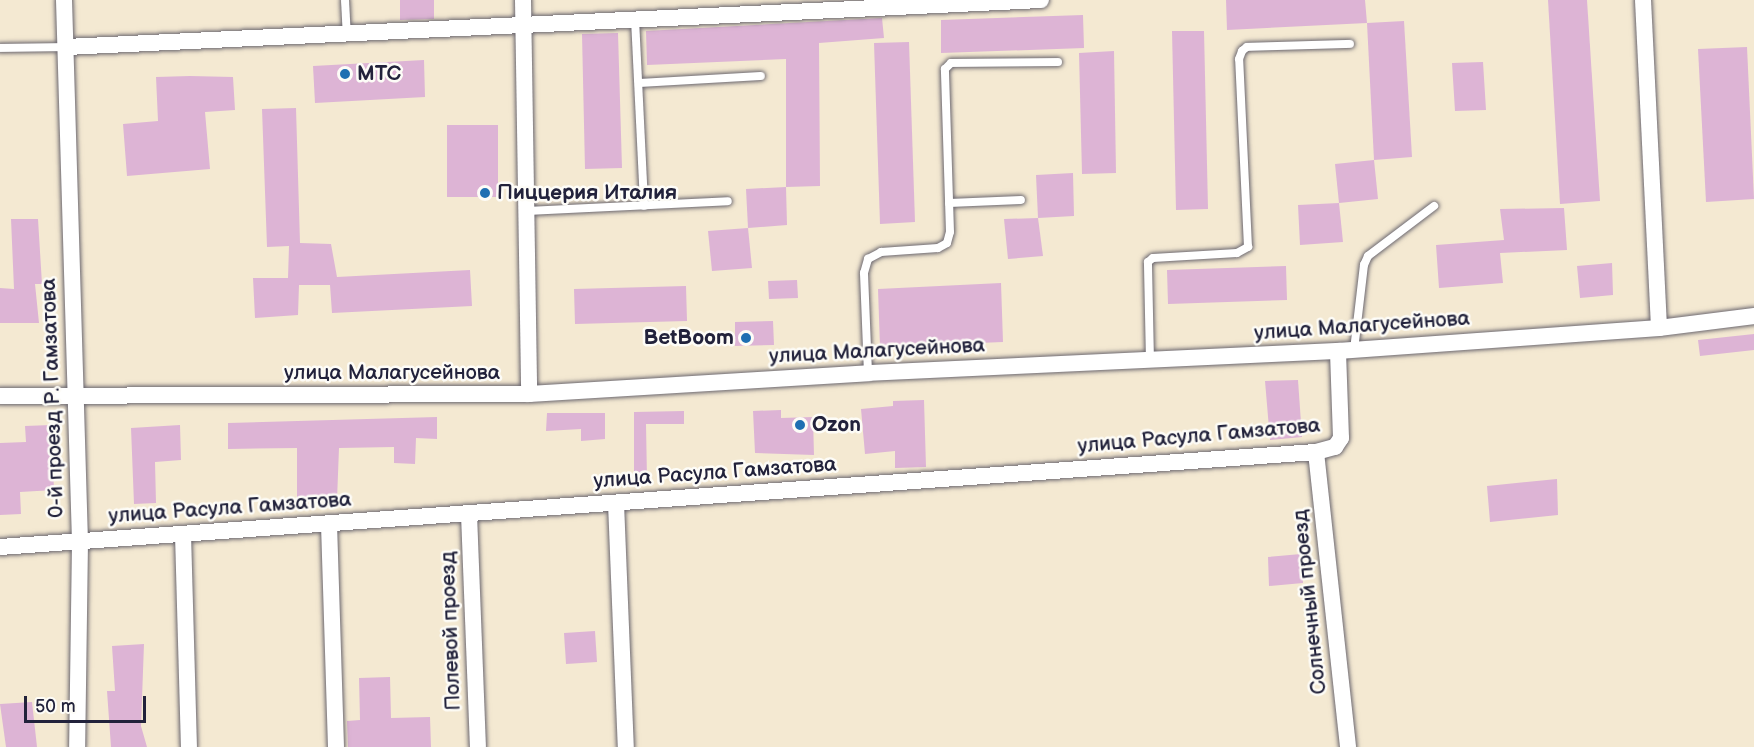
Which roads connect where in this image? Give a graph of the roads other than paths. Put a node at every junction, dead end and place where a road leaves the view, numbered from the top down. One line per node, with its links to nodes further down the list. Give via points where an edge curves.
1 (64, 0): 10 (street, 0-й проезд Р. Гамзатова)
2 (345, 0): 8 (lane)
3 (523, 0): 7 (street)
4 (1041, 0): 6 (street)
5 (1643, 0): 22 (street)
6 (635, 19): 7 (street); 14 (lane)
7 (523, 24): 8 (street); 20 (street)
8 (347, 33): 10 (street)
9 (1350, 44): 24 (lane, via 1247,47 1242,51 1239,59 1248,247 1237,253 1153,258 1148,262)
10 (66, 47): 11 (lane); 28 (street, 0-й проезд Р. Гамзатова)
11 (0, 48)
12 (1058, 62): 17 (lane, via 951,63 945,69)
13 (761, 76): 14 (lane)
14 (639, 83): 18 (lane)
15 (1022, 200): 17 (lane)
16 (728, 201): 18 (lane)
17 (949, 203): 25 (lane, via 947,243 938,248 881,252 868,259 864,273)
18 (644, 206): 20 (lane)
19 (1434, 206): 23 (lane, via 1368,256)
20 (527, 211): 26 (street)
21 (1754, 316): 22 (street, улица Малагусейнова)
22 (1659, 328): 23 (street, улица Малагусейнова)
23 (1346, 350): 24 (street, улица Малагусейнова); 29 (street, улица Расула Гамзатова, via 1341,438 1335,447)
24 (1150, 361): 25 (street, улица Малагусейнова)
25 (868, 373): 26 (street, улица Малагусейнова)
26 (529, 394): 28 (street, улица Малагусейнова)
27 (0, 396): 28 (street, улица Малагусейнова)
28 (75, 397): 34 (street, 0-й проезд Р. Гамзатова)
29 (1317, 452): 30 (street, улица Расула Гамзатова); 41 (street, Солнечный проезд)
30 (616, 503): 31 (street, улица Расула Гамзатова); 40 (street)
31 (469, 514): 32 (street, улица Расула Гамзатова); 39 (street, Полевой проезд)
32 (329, 524): 33 (street, улица Расула Гамзатова); 38 (street)
33 (183, 534): 34 (street, улица Расула Гамзатова); 37 (street)
34 (80, 542): 35 (street, улица Расула Гамзатова); 36 (street, 0-й проезд Р. Гамзатова)
35 (0, 546)
36 (77, 747)
37 (189, 747)
38 (336, 747)
39 (478, 747)
40 (626, 747)
41 (1348, 747)

